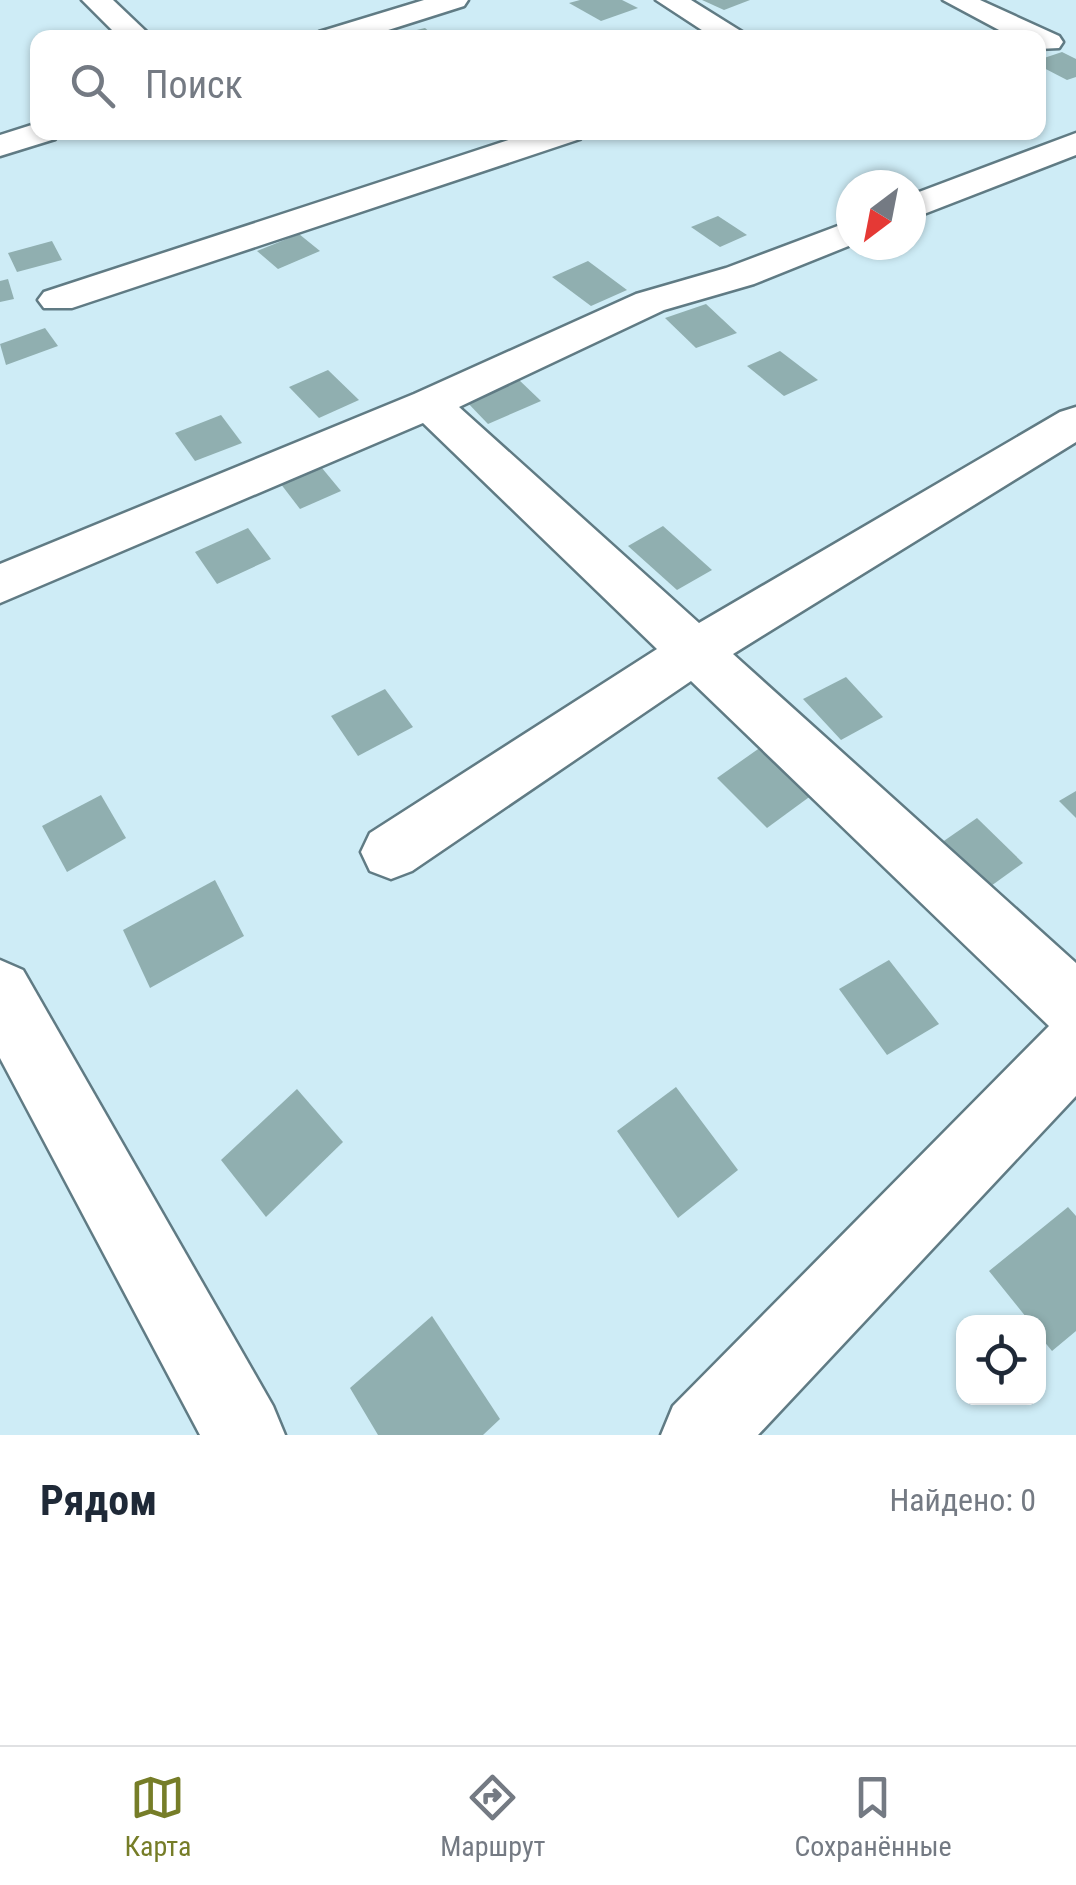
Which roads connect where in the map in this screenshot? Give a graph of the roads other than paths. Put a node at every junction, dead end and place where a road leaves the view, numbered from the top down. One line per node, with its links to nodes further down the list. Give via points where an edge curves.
1 (96, 0): 6 (street)
2 (454, 0): 5 (street)
3 (670, 0): 8 (street)
4 (958, 0): 9 (street)
5 (389, 7): 7 (street)
6 (129, 30)
7 (345, 30)
8 (723, 30)
9 (1028, 30)
10 (30, 136): 13 (street)
11 (544, 140): 16 (street)
12 (1076, 144): 14 (street)
13 (0, 146)
14 (926, 202)
15 (836, 238): 17 (street, via 650,302)
16 (58, 300)
17 (429, 404): 19 (street); 20 (street)
18 (1076, 422): 20 (street)
19 (0, 584)
20 (692, 653): 21 (street); 23 (street)
21 (391, 852)
22 (0, 992): 25 (street)
23 (1076, 1008)
24 (1076, 1048): 26 (street)
25 (244, 1435)
26 (702, 1435)

